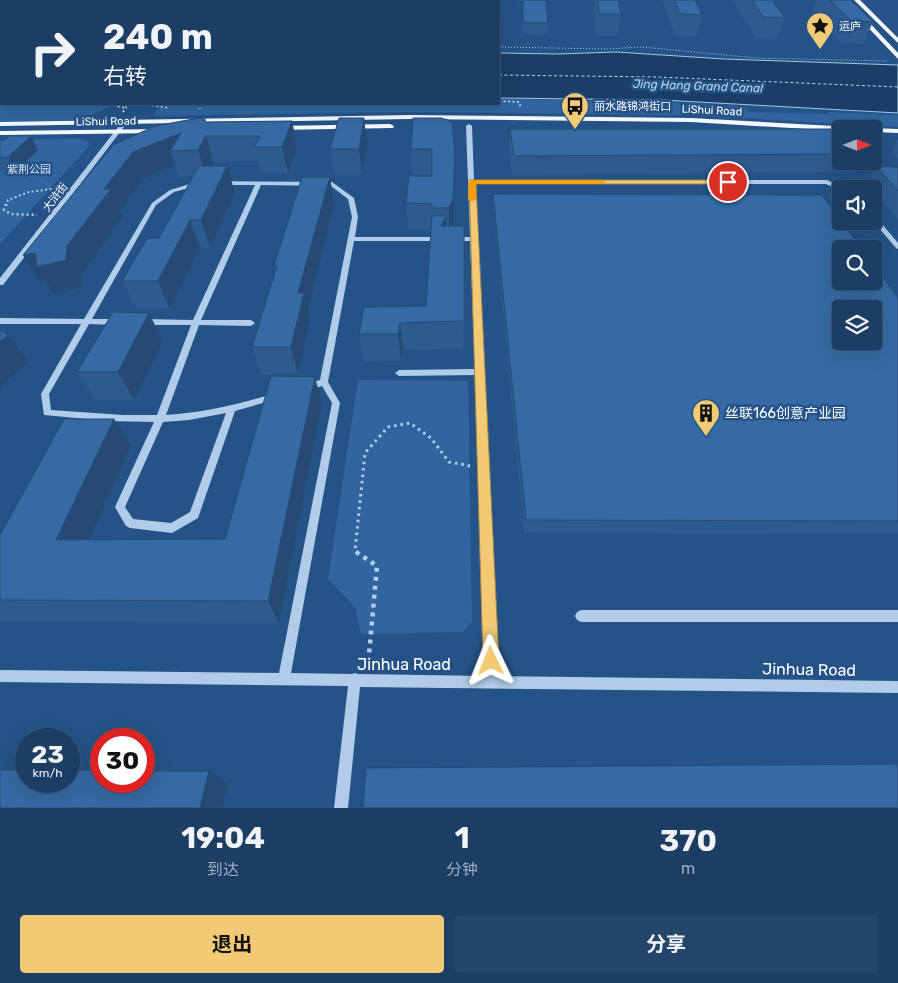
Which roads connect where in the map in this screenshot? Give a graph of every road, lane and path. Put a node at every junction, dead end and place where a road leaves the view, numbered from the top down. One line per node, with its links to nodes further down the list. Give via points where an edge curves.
1 (845, 0): 5 (main road)
2 (857, 0): 3 (main road)
3 (898, 41)
4 (500, 48): 6 (path, via 642,47 757,58)
5 (898, 57)
6 (891, 61)
7 (500, 101): 12 (path, via 519,102)
8 (113, 105): 9 (path, via 125,108)
9 (127, 105)
10 (147, 105): 11 (path)
11 (175, 108)
12 (522, 115)
13 (124, 123): 14 (main road, LiShui Road); 16 (main road, LiShui Road, via 410,117 691,120); 21 (street, 大浒街)
14 (0, 124)
15 (469, 126): 17 (main road, LiShui Road); 23 (main road, LiShui Road, via 697,129); 26 (street)
16 (832, 128)
17 (264, 129)
18 (882, 130): 20 (main road)
19 (167, 131): 21 (main road, LiShui Road)
20 (898, 131)
21 (119, 132): 22 (main road, LiShui Road); 29 (street, 大浒街)
22 (0, 133)
23 (832, 136)
24 (882, 138): 25 (main road)
25 (898, 139)
26 (472, 182): 28 (street); 35 (street)
27 (259, 183): 34 (street, via 332,184 351,198 355,218); 39 (street, via 200,183 172,191 154,204); 42 (lane)
28 (832, 184)
29 (75, 188): 30 (path, via 46,188 29,192 8,200); 32 (street, 大浒街)
30 (4, 208): 31 (path); 32 (path, via 11,214)
31 (0, 209)
32 (53, 216): 37 (street, 大浒街)
33 (882, 228): 36 (street)
34 (351, 239): 35 (street); 46 (street)
35 (474, 239): 44 (street)
36 (898, 247)
37 (0, 283)
38 (0, 320): 39 (street)
39 (86, 321): 40 (street); 48 (street, via 45,394 47,413)
40 (124, 322)
41 (134, 322): 42 (street)
42 (196, 322): 43 (street); 48 (lane)
43 (251, 323)
44 (479, 372): 45 (street); 49 (street)
45 (399, 373)
46 (324, 382): 47 (street); 53 (street, via 336,403)
47 (232, 408): 48 (street); 48 (lane, via 194,515 172,528 130,523 120,507)
48 (160, 418)
49 (483, 468): 54 (path, via 448,462 431,438 410,423 388,426 364,453 355,550 377,566); 55 (street)
50 (581, 616): 51 (street)
51 (898, 616)
52 (0, 676): 53 (street, Jinhua Road)
53 (284, 679): 54 (street, Jinhua Road)
54 (361, 680): 55 (street, Jinhua Road); 57 (street)
55 (492, 681): 56 (street, Jinhua Road)
56 (898, 687)
57 (342, 808)

